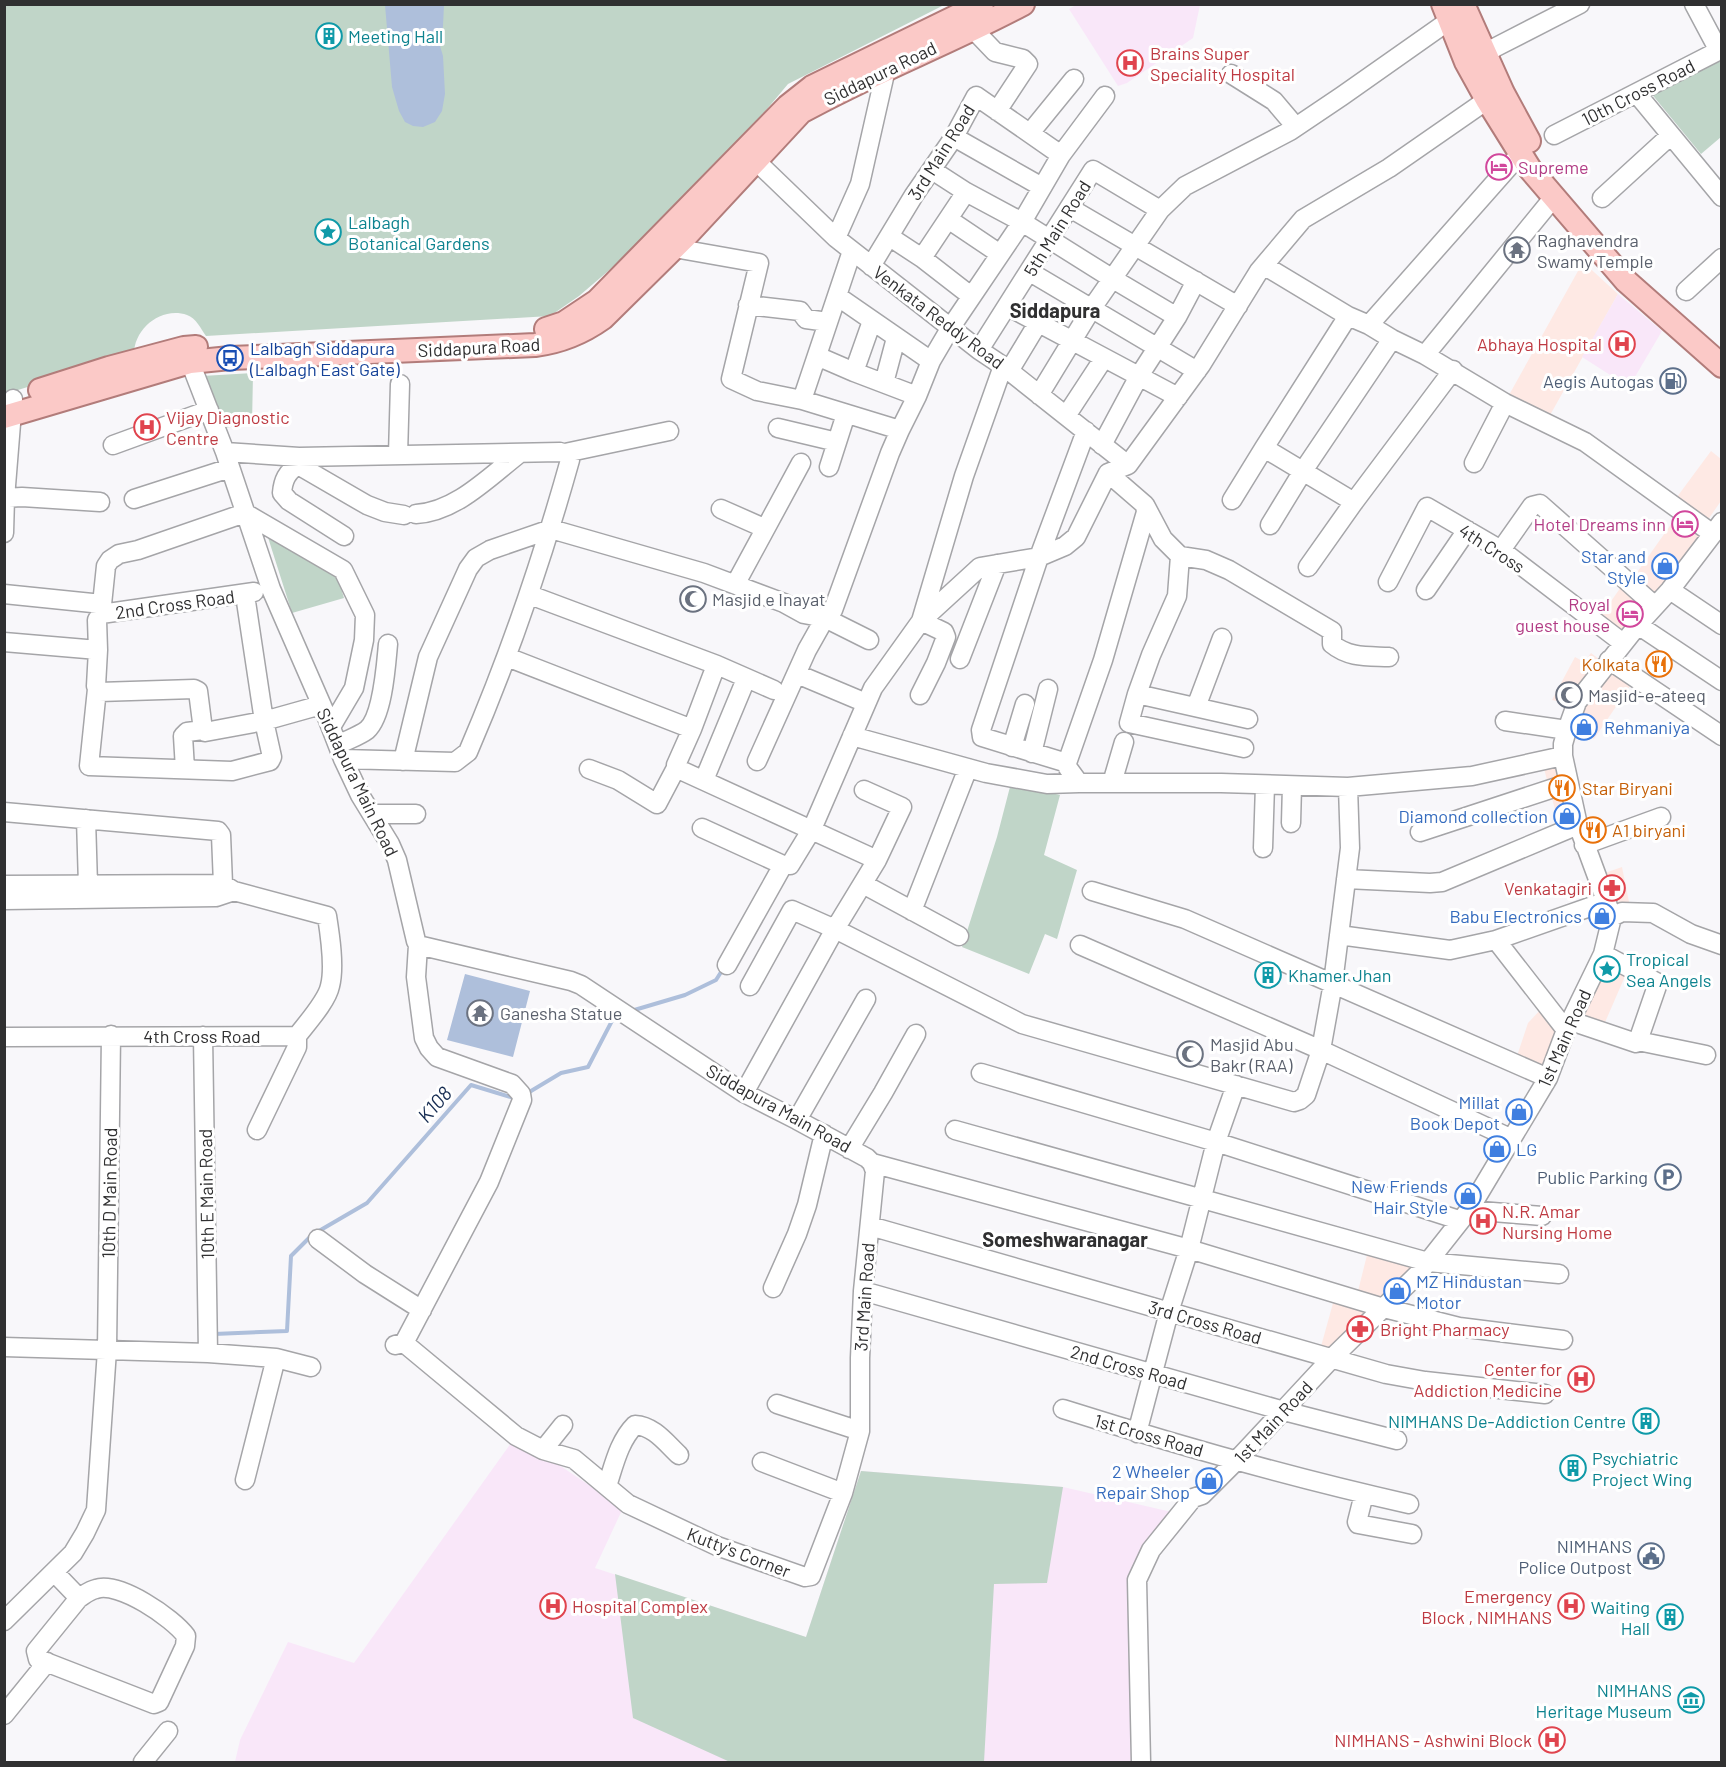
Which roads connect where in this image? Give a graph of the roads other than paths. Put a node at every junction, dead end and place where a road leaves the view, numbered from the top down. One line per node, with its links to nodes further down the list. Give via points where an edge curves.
1 (982, 4): 9 (main road, Siddapura Road)
2 (1023, 4): 6 (main road, Siddapura Road)
3 (1580, 4): 8 (street)
4 (1694, 4): 7 (street)
5 (1452, 10): 8 (main road); 14 (main road, via 1466,62); 16 (street)
6 (973, 29): 9 (main road, Siddapura Road); 15 (street, via 995,52 1028,64)
7 (1720, 50): 12 (street, 10th Cross Road)
8 (1486, 54): 66 (main road, via 1533,148 1563,188 1637,270)
9 (883, 61): 23 (main road, Siddapura Road, via 801,112); 35 (street, via 860,184); 37 (main road, Siddapura Road, via 812,87 788,106)
10 (1231, 74): 16 (street, via 1274,101)
11 (1074, 79): 17 (street)
12 (1637, 94): 18 (street, 10th Cross Road); 19 (street)
13 (1105, 96): 22 (street)
14 (1487, 100): 21 (main road); 44 (street, via 1389,168 1303,219)
15 (997, 111): 17 (street, 3rd Main Road); 20 (street, 3rd Main Road, via 976,96)
16 (1296, 127): 31 (street, via 1185,186)
17 (1030, 133): 22 (street, 3rd Main Road)
18 (1554, 135)
19 (1671, 135): 28 (street); 29 (street)
20 (954, 137): 24 (street, 3rd Main Road); 25 (street)
21 (1521, 153): 27 (main road); 60 (street)
22 (1061, 155): 25 (street)
23 (756, 161): 35 (street, Venkata Reddy Road); 37 (main road, Siddapura Road)
24 (932, 170): 26 (street); 34 (street, 3rd Main Road)
25 (1042, 187): 33 (street)
26 (966, 192): 32 (street); 33 (street)
27 (1554, 197): 69 (street); 73 (main road, via 1626,281)
28 (1722, 197)
29 (1602, 198)
30 (1070, 208): 31 (street, 5th Main Road, via 1093,170); 36 (street, 5th Main Road); 38 (street)
31 (1160, 210): 38 (street)
32 (948, 219): 40 (street); 41 (street)
33 (1022, 222): 36 (street); 40 (street)
34 (890, 237): 41 (street); 43 (street, 3rd Main Road)
35 (836, 238): 39 (street, Venkata Reddy Road)
36 (1050, 241): 45 (street, 5th Main Road); 46 (street)
37 (668, 242): 51 (street, via 759,263); 68 (main road, Siddapura Road, via 603,318 556,342 230,358)
38 (1134, 246): 46 (street); 47 (street)
39 (852, 251): 43 (street, Venkata Reddy Road); 49 (street)
40 (1000, 254): 50 (street)
41 (922, 258): 50 (street)
42 (1722, 258): 48 (street)
43 (871, 266): 61 (street, Venkata Reddy Road)
44 (1265, 266): 53 (street); 55 (street)
45 (1030, 272): 52 (street, 5th Main Road); 54 (street)
46 (1113, 279): 54 (street); 56 (street)
47 (1196, 281): 53 (street); 56 (street)
48 (1686, 291)
49 (837, 296): 57 (street); 58 (street)
50 (971, 296): 61 (street)
51 (748, 305): 58 (street, via 800,311 806,319); 84 (street, via 730,379 757,391)
52 (1007, 306): 59 (street); 67 (street, 5th Main Road)
53 (1239, 306): 76 (street)
54 (1092, 309): 64 (street); 65 (street)
55 (1347, 316): 60 (street); 97 (street)
56 (1177, 317): 65 (street)
57 (872, 321): 62 (street); 77 (street)
58 (828, 322): 70 (street)
59 (1038, 323): 64 (street); 74 (street)
60 (1369, 325): 63 (street)
61 (951, 327): 67 (street, Venkata Reddy Road); 72 (street)
62 (896, 338): 72 (street); 79 (street)
63 (1392, 339): 69 (street); 107 (street)
64 (1072, 342): 71 (street); 81 (street)
65 (1157, 348): 76 (street); 78 (street)
66 (1722, 349)
67 (979, 350): 74 (street, Venkata Reddy Road)
68 (187, 355): 86 (main road, Siddapura Road); 87 (street, Siddapura Main Road)
69 (1425, 355): 75 (street)
70 (817, 356): 77 (street); 84 (street)
71 (1104, 358): 78 (street); 89 (street)
72 (930, 361): 82 (street)
73 (1722, 366)
74 (1006, 368): 81 (street, Venkata Reddy Road); 140 (street, via 964,476)
75 (1453, 370): 85 (street); 113 (street)
76 (1197, 371): 83 (street)
77 (854, 372): 79 (street)
78 (1139, 376): 83 (street); 96 (street)
79 (884, 383): 82 (street)
80 (400, 384): 100 (street)
81 (1038, 395): 89 (street, Venkata Reddy Road)
82 (917, 396): 91 (street)
83 (1178, 397): 105 (street)
84 (802, 400): 88 (street)
85 (1505, 403): 104 (street); 118 (street, via 1585,442)
86 (9, 408): 109 (street)
87 (209, 410): 95 (street); 101 (street, Siddapura Main Road)
88 (846, 414): 91 (street); 94 (street)
89 (1066, 416): 93 (street, Venkata Reddy Road)
90 (778, 428): 94 (street)
91 (900, 430): 139 (street, via 833,610)
92 (669, 431): 99 (street)
93 (1086, 431): 96 (street, Venkata Reddy Road); 126 (street)
94 (837, 442): 106 (street)
95 (113, 445)
96 (1102, 445): 105 (street, Venkata Reddy Road)
97 (1264, 448): 107 (street); 111 (street)
98 (520, 453): 99 (street); 100 (street); 102 (street, via 454,503 439,510 410,514 385,512 367,505)
99 (566, 453): 120 (street, via 570,460)
100 (398, 455): 102 (street)
101 (227, 460): 102 (street); 110 (street); 116 (street, Siddapura Main Road)
102 (296, 461): 123 (street, via 282,493)
103 (801, 463): 119 (street)
104 (1474, 463)
105 (1128, 465): 108 (street)
106 (830, 467)
107 (1303, 471): 113 (street); 117 (street)
108 (1108, 473): 114 (street); 126 (street, via 1076,537)
109 (5, 498): 112 (street); 122 (street)
110 (134, 499)
111 (1232, 500)
112 (100, 502)
113 (1354, 502): 128 (street)
114 (1145, 505): 125 (street, via 1163,539); 183 (street, via 1103,660)
115 (722, 509): 119 (street)
116 (245, 513): 131 (street, Siddapura Main Road); 138 (street, via 110,560); 169 (street, via 343,570 365,615 354,688)
117 (1270, 525)
118 (1719, 526): 133 (street)
119 (764, 528): 130 (street)
120 (551, 529): 130 (street); 136 (street); 181 (street, via 490,550 476,558 468,569 428,657)
121 (1467, 530): 124 (street, 4th Cross); 129 (street, 4th Cross, via 1427,507); 132 (street)
122 (4, 533)
123 (344, 536)
124 (1501, 550): 137 (street, via 1532,506 1540,504); 146 (street, 4th Cross)
125 (1180, 556): 150 (street, via 1206,560 1229,570 1322,625 1332,631 1332,644 1342,652); 160 (street, via 1177,596)
126 (1039, 557): 127 (street); 176 (street, via 981,730 985,739)
127 (997, 564): 140 (street, via 980,567); 151 (street)
128 (1308, 567)
129 (1388, 582)
130 (736, 583): 139 (street, via 804,614)
131 (271, 589): 135 (street, 2nd Cross Road); 164 (street, Siddapura Main Road)
132 (1426, 590)
133 (1670, 590): 137 (street); 142 (street)
134 (4, 594): 138 (street)
135 (245, 595): 138 (street, 2nd Cross Road); 167 (street)
136 (530, 595): 149 (street); 159 (street)
137 (1655, 606): 141 (street)
138 (102, 609): 148 (street, 2nd Cross Road, via 97,620)
139 (825, 618): 144 (street); 154 (street)
140 (921, 621): 161 (street, via 944,632 946,637); 162 (street)
141 (1638, 625): 146 (street); 156 (street)
142 (1722, 625)
143 (1222, 638): 165 (street)
144 (869, 640)
145 (4, 642): 148 (street)
146 (1623, 643): 152 (street)
147 (388, 644): 178 (street, via 376,718)
148 (98, 650): 157 (street, 2nd Cross Road)
149 (507, 657): 171 (street); 181 (street, via 468,752 455,762)
150 (1389, 657)
151 (960, 658)
152 (1609, 660): 170 (street); 173 (street, via 1577,702)
153 (715, 668): 171 (street)
154 (797, 674): 162 (street); 182 (street)
155 (746, 679): 188 (street)
156 (1722, 681)
157 (97, 689): 172 (street, via 194,689 198,691); 186 (street, 2nd Cross Road, via 89,766)
158 (1048, 689): 179 (street)
159 (774, 690)
160 (1137, 694): 165 (street); 177 (street, via 1129,723)
161 (920, 695)
162 (866, 703): 174 (street)
163 (1025, 704): 176 (street)
164 (321, 705): 167 (street); 169 (street, Siddapura Main Road)
165 (1196, 707): 166 (street)
166 (1248, 719)
167 (264, 721): 172 (street); 186 (street, via 270,761 232,771)
168 (1505, 721): 173 (street)
169 (331, 727): 178 (street, Siddapura Main Road)
170 (1719, 728)
171 (692, 729): 184 (street)
172 (203, 730): 186 (street, via 183,736)
173 (1567, 730): 180 (street)
174 (852, 736): 185 (street); 204 (street)
175 (1124, 742): 190 (street)
176 (1012, 747): 179 (street)
177 (1244, 748)
178 (341, 752): 181 (street); 197 (street, Siddapura Main Road)
179 (1032, 753): 183 (street)
180 (1563, 756): 191 (street); 194 (street, via 1472,776)
181 (403, 761)
182 (758, 761)
183 (1067, 764): 189 (street)
184 (676, 768): 187 (street, via 657,804 618,780); 188 (street)
185 (968, 768): 189 (street, via 1047,784); 218 (street)
186 (185, 769)
187 (589, 769)
188 (704, 780): 204 (street)
189 (1079, 783): 190 (street)
190 (1112, 783): 192 (street)
191 (1569, 783): 202 (street); 205 (street)
192 (1265, 785): 193 (street); 207 (street)
193 (1292, 786): 194 (street); 201 (street)
194 (1348, 787): 210 (street, via 1350,848)
195 (864, 790): 208 (street, via 902,807)
196 (4, 812): 200 (street)
197 (372, 814): 198 (street); 223 (street, Siddapura Main Road, via 397,860)
198 (416, 814)
199 (1661, 817): 206 (street)
200 (86, 819): 213 (street); 214 (street, via 218,831)
201 (1291, 823)
202 (1578, 825): 206 (street); 210 (street, via 1442,882)
203 (702, 828): 209 (street)
204 (812, 829): 208 (street); 209 (street, via 790,865)
205 (1420, 832)
206 (1584, 845): 217 (street)
207 (1263, 848)
208 (877, 860): 211 (street)
209 (783, 865): 227 (street)
210 (1346, 879): 220 (street)
211 (863, 884): 218 (street); 219 (street)
212 (4, 885): 213 (street)
213 (88, 885): 214 (street)
214 (228, 888): 216 (street, via 216,897); 236 (street, via 327,916 332,950 330,986 316,1013)
215 (1092, 891): 228 (street, via 1185,919)
216 (4, 900)
217 (1610, 909): 222 (street); 225 (street, via 1653,913 1691,934); 226 (street, 1st Main Road)
218 (912, 911): 221 (street)
219 (835, 929): 229 (street, via 792,910); 242 (street, via 1022,1024); 243 (street)
220 (1339, 935): 222 (street, via 1450,950); 228 (street)
221 (959, 936)
222 (1496, 940): 231 (street)
223 (418, 945): 243 (street, Siddapura Main Road, via 582,985); 263 (street, via 416,977 424,1038 429,1048 437,1057 512,1084 522,1100 489,1182)
224 (1080, 945): 238 (street)
225 (1722, 945)
226 (1603, 954): 231 (street, 1st Main Road); 237 (street, via 1658,983)
227 (727, 965)
228 (1333, 983): 238 (street); 241 (street)
229 (750, 986)
230 (866, 999): 244 (street)
231 (1569, 1026): 237 (street); 241 (street, 1st Main Road)
232 (916, 1034): 250 (street)
233 (111, 1035): 234 (street, 4th Cross Road); 235 (street, 4th Cross Road); 267 (street, 10th D Main Road)
234 (4, 1036)
235 (203, 1036): 236 (street, 4th Cross Road); 268 (street, 10th E Main Road)
236 (297, 1036): 245 (street, via 297,1047)
237 (1638, 1041): 239 (street)
238 (1321, 1050): 242 (street, via 1306,1095 1300,1100 1294,1102); 248 (street)
239 (1706, 1055)
240 (981, 1073): 249 (street)
241 (1548, 1078): 248 (street, 1st Main Road)
242 (1236, 1085): 249 (street)
243 (744, 1093): 244 (street, Siddapura Main Road)
244 (798, 1120): 247 (street, Siddapura Main Road)
245 (257, 1130)
246 (955, 1130): 252 (street)
247 (824, 1134): 250 (street, Siddapura Main Road); 260 (street, via 798,1234)
248 (1512, 1140): 253 (street, 1st Main Road)
249 (1216, 1142): 252 (street); 253 (street)
250 (849, 1149): 251 (street, Siddapura Main Road)
251 (872, 1163): 255 (street, 3rd Main Road, via 875,1171); 257 (street, Siddapura Main Road)
252 (1203, 1198): 257 (street); 258 (street)
253 (1464, 1215): 254 (street); 258 (street, 1st Main Road)
254 (1542, 1216)
255 (870, 1226): 261 (street, 3rd Main Road); 264 (street, 3rd Cross Road)
256 (318, 1239): 263 (street)
257 (1189, 1249): 262 (street, Siddapura Main Road); 264 (street)
258 (1428, 1262): 259 (street); 262 (street, 1st Main Road)
259 (1559, 1274)
260 (773, 1288)
261 (863, 1291): 272 (street, 2nd Cross Road); 278 (street, 3rd Main Road)
262 (1383, 1308): 265 (street, Siddapura Main Road, via 1459,1327); 270 (street, 1st Main Road)
263 (422, 1310): 281 (street, via 399,1344 516,1436)
264 (1169, 1312): 270 (street, 3rd Cross Road); 272 (street)
265 (1563, 1340)
266 (4, 1347): 267 (street)
267 (107, 1350): 268 (street); 292 (street, 10th D Main Road, via 96,1510 73,1553)
268 (208, 1353): 269 (street)
269 (276, 1358): 271 (street); 285 (street)
270 (1332, 1358): 273 (street, 3rd Cross Road, via 1425,1381); 276 (street, 1st Main Road)
271 (311, 1367)
272 (1153, 1374): 276 (street, 2nd Cross Road); 279 (street)
273 (1545, 1394)
274 (777, 1404): 278 (street)
275 (1063, 1410): 279 (street, 1st Cross Road)
276 (1284, 1411): 280 (street, 2nd Cross Road); 283 (street, 1st Main Road)
277 (562, 1425): 281 (street)
278 (860, 1431): 287 (street, Kutty's Corner)
279 (1137, 1433): 283 (street, 1st Cross Road)
280 (1396, 1440)
281 (543, 1450): 286 (street, via 574,1459)
282 (679, 1455): 286 (street, via 661,1437 635,1425 618,1453)
283 (1237, 1460): 288 (street, 1st Cross Road); 289 (street, 1st Main Road)
284 (762, 1462): 287 (street)
285 (245, 1480)
286 (607, 1486): 287 (street, Kutty's Corner, via 628,1504 717,1546 805,1577 815,1570)
287 (843, 1492)
288 (1364, 1494): 290 (street, 1st Cross Road); 291 (street, via 1358,1524)
289 (1202, 1495): 299 (street, via 1193,1498 1151,1550 1137,1580); 300 (street, via 1201,1504 1156,1553 1143,1581)
290 (1409, 1504)
291 (1412, 1534)
292 (54, 1572): 293 (street); 294 (street, 10th D Main Road)
293 (79, 1598): 295 (street, via 36,1651 38,1659); 295 (street, via 96,1588 108,1588 136,1598 179,1626 186,1636 185,1646 161,1700 154,1704)
294 (4, 1621)
295 (47, 1662): 296 (street)
296 (4, 1715)
297 (168, 1731): 298 (street)
298 (143, 1762)
299 (1142, 1762)
300 (1147, 1762)

